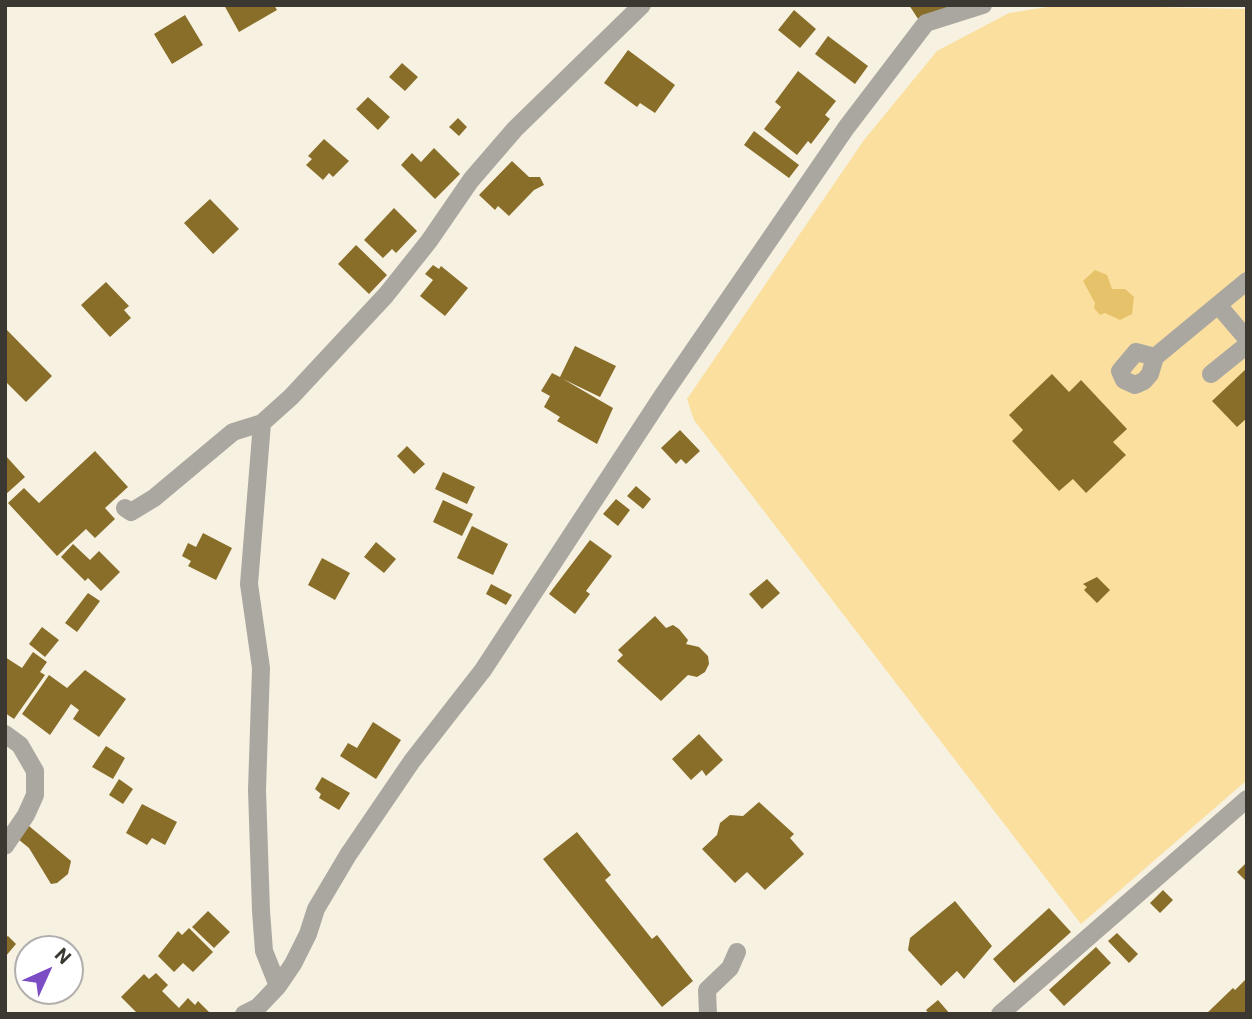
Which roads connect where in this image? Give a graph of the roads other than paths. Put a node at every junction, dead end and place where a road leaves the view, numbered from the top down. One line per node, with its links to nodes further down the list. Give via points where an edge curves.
1 (642, 5): 9 (street, via 515,129 386,295)
2 (983, 5): 15 (street, via 926,23 846,128 483,670 412,761 348,855)
3 (1247, 281): 4 (street)
4 (1218, 305): 5 (street); 7 (street)
5 (1247, 339)
6 (1247, 345): 8 (street)
7 (1156, 357)
8 (1211, 374)
9 (262, 423): 10 (street, via 233,432 153,498 131,512); 15 (street, via 249,584 261,668 257,790 261,911 264,951)
10 (125, 508)
11 (5, 734): 13 (street, via 20,745 35,771 35,795)
12 (1247, 799): 18 (street)
13 (5, 846)
14 (737, 952): 17 (street, via 730,968 708,990)
15 (278, 986): 16 (street)
16 (244, 1014)
17 (708, 1014)
18 (1000, 1014)

